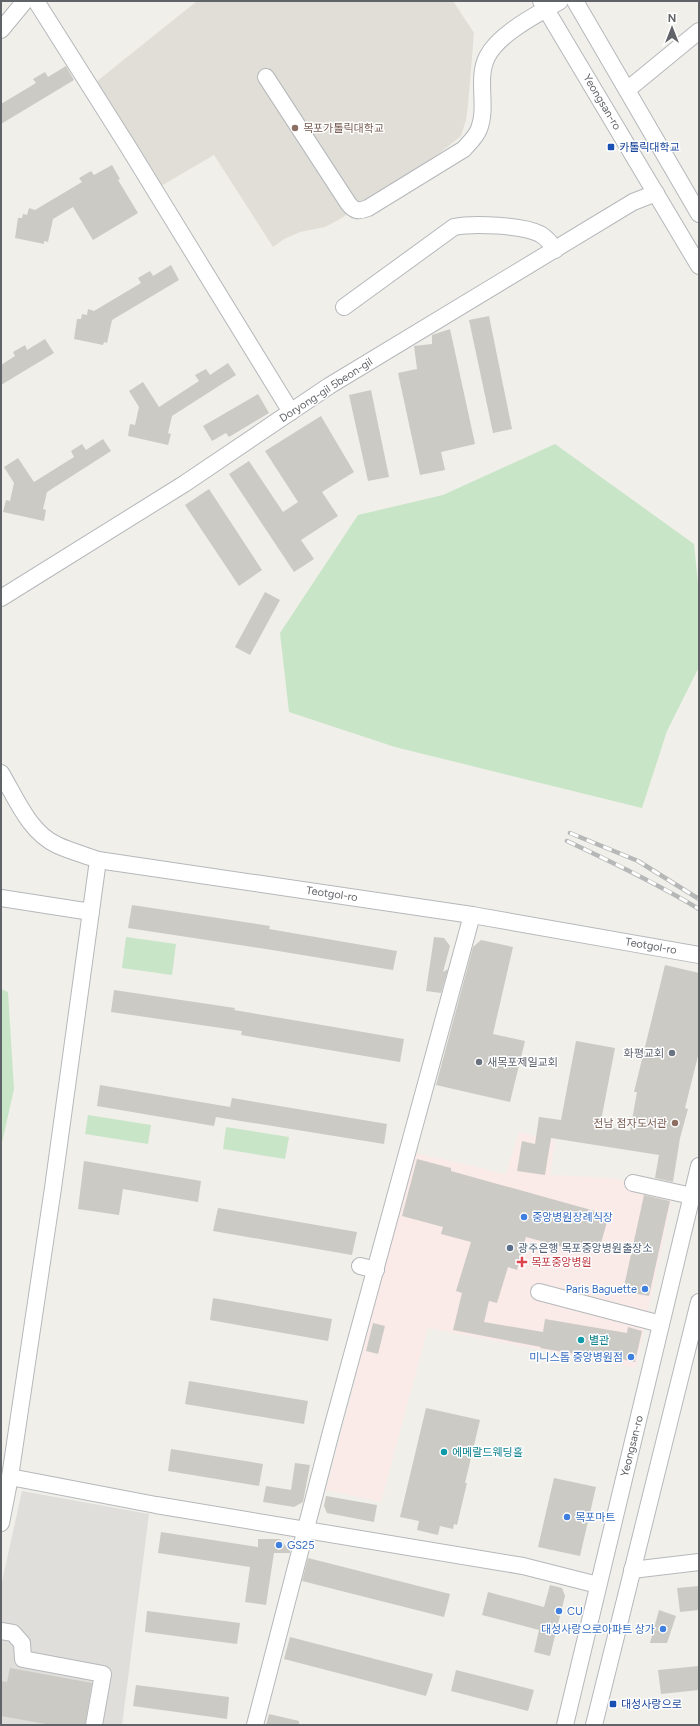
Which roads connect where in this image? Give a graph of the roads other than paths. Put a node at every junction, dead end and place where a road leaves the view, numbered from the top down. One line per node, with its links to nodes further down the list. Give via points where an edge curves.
1 (25, 1): 6 (street)
2 (36, 1): 17 (street)
3 (560, 1): 5 (street)
4 (575, 1): 9 (street)
5 (543, 5): 8 (street, via 506,36 488,56 482,73 482,112 479,129 464,149 361,210 352,209); 11 (street, Yeongsan-ro)
6 (1, 30)
7 (699, 31): 9 (street)
8 (266, 77)
9 (627, 90): 10 (street)
10 (671, 165): 12 (street); 13 (street)
11 (656, 193): 14 (street, Doryong-gil 5beon-gil, via 633,202); 15 (street, Yeongsan-ro)
12 (699, 195)
13 (699, 214)
14 (555, 250): 16 (street, via 548,239 539,233 522,229 475,225 454,227); 17 (street, Doryong-gil 5beon-gil, via 329,386)
15 (699, 266)
16 (344, 307)
17 (291, 412): 18 (street, Doryong-gil 5beon-gil, via 184,484)
18 (1, 598)
19 (1, 773): 20 (street, Teotgol-ro, via 24,812 44,837 57,845)
20 (98, 860): 22 (street); 23 (street, Teotgol-ro)
21 (1, 898): 22 (street)
22 (90, 912): 33 (street, via 52,1196)
23 (472, 915): 24 (street, Teotgol-ro); 29 (street)
24 (699, 955)
25 (699, 1166): 27 (street, Yeongsan-ro)
26 (633, 1183): 27 (street)
27 (692, 1196): 32 (street, Yeongsan-ro)
28 (360, 1266): 29 (street)
29 (376, 1270): 35 (street)
30 (539, 1292): 32 (street)
31 (699, 1302): 37 (street)
32 (661, 1324): 38 (street, Yeongsan-ro)
33 (10, 1477): 34 (street); 35 (street, via 156,1505)
34 (1, 1522)
35 (306, 1529): 38 (street, via 523,1566); 41 (street)
36 (699, 1562): 37 (street)
37 (632, 1570): 43 (street)
38 (598, 1585): 42 (street, Yeongsan-ro)
39 (1, 1631): 40 (street, via 13,1633 22,1644 23,1659 103,1674)
40 (94, 1725)
41 (255, 1725)
42 (565, 1725)
43 (594, 1725)

